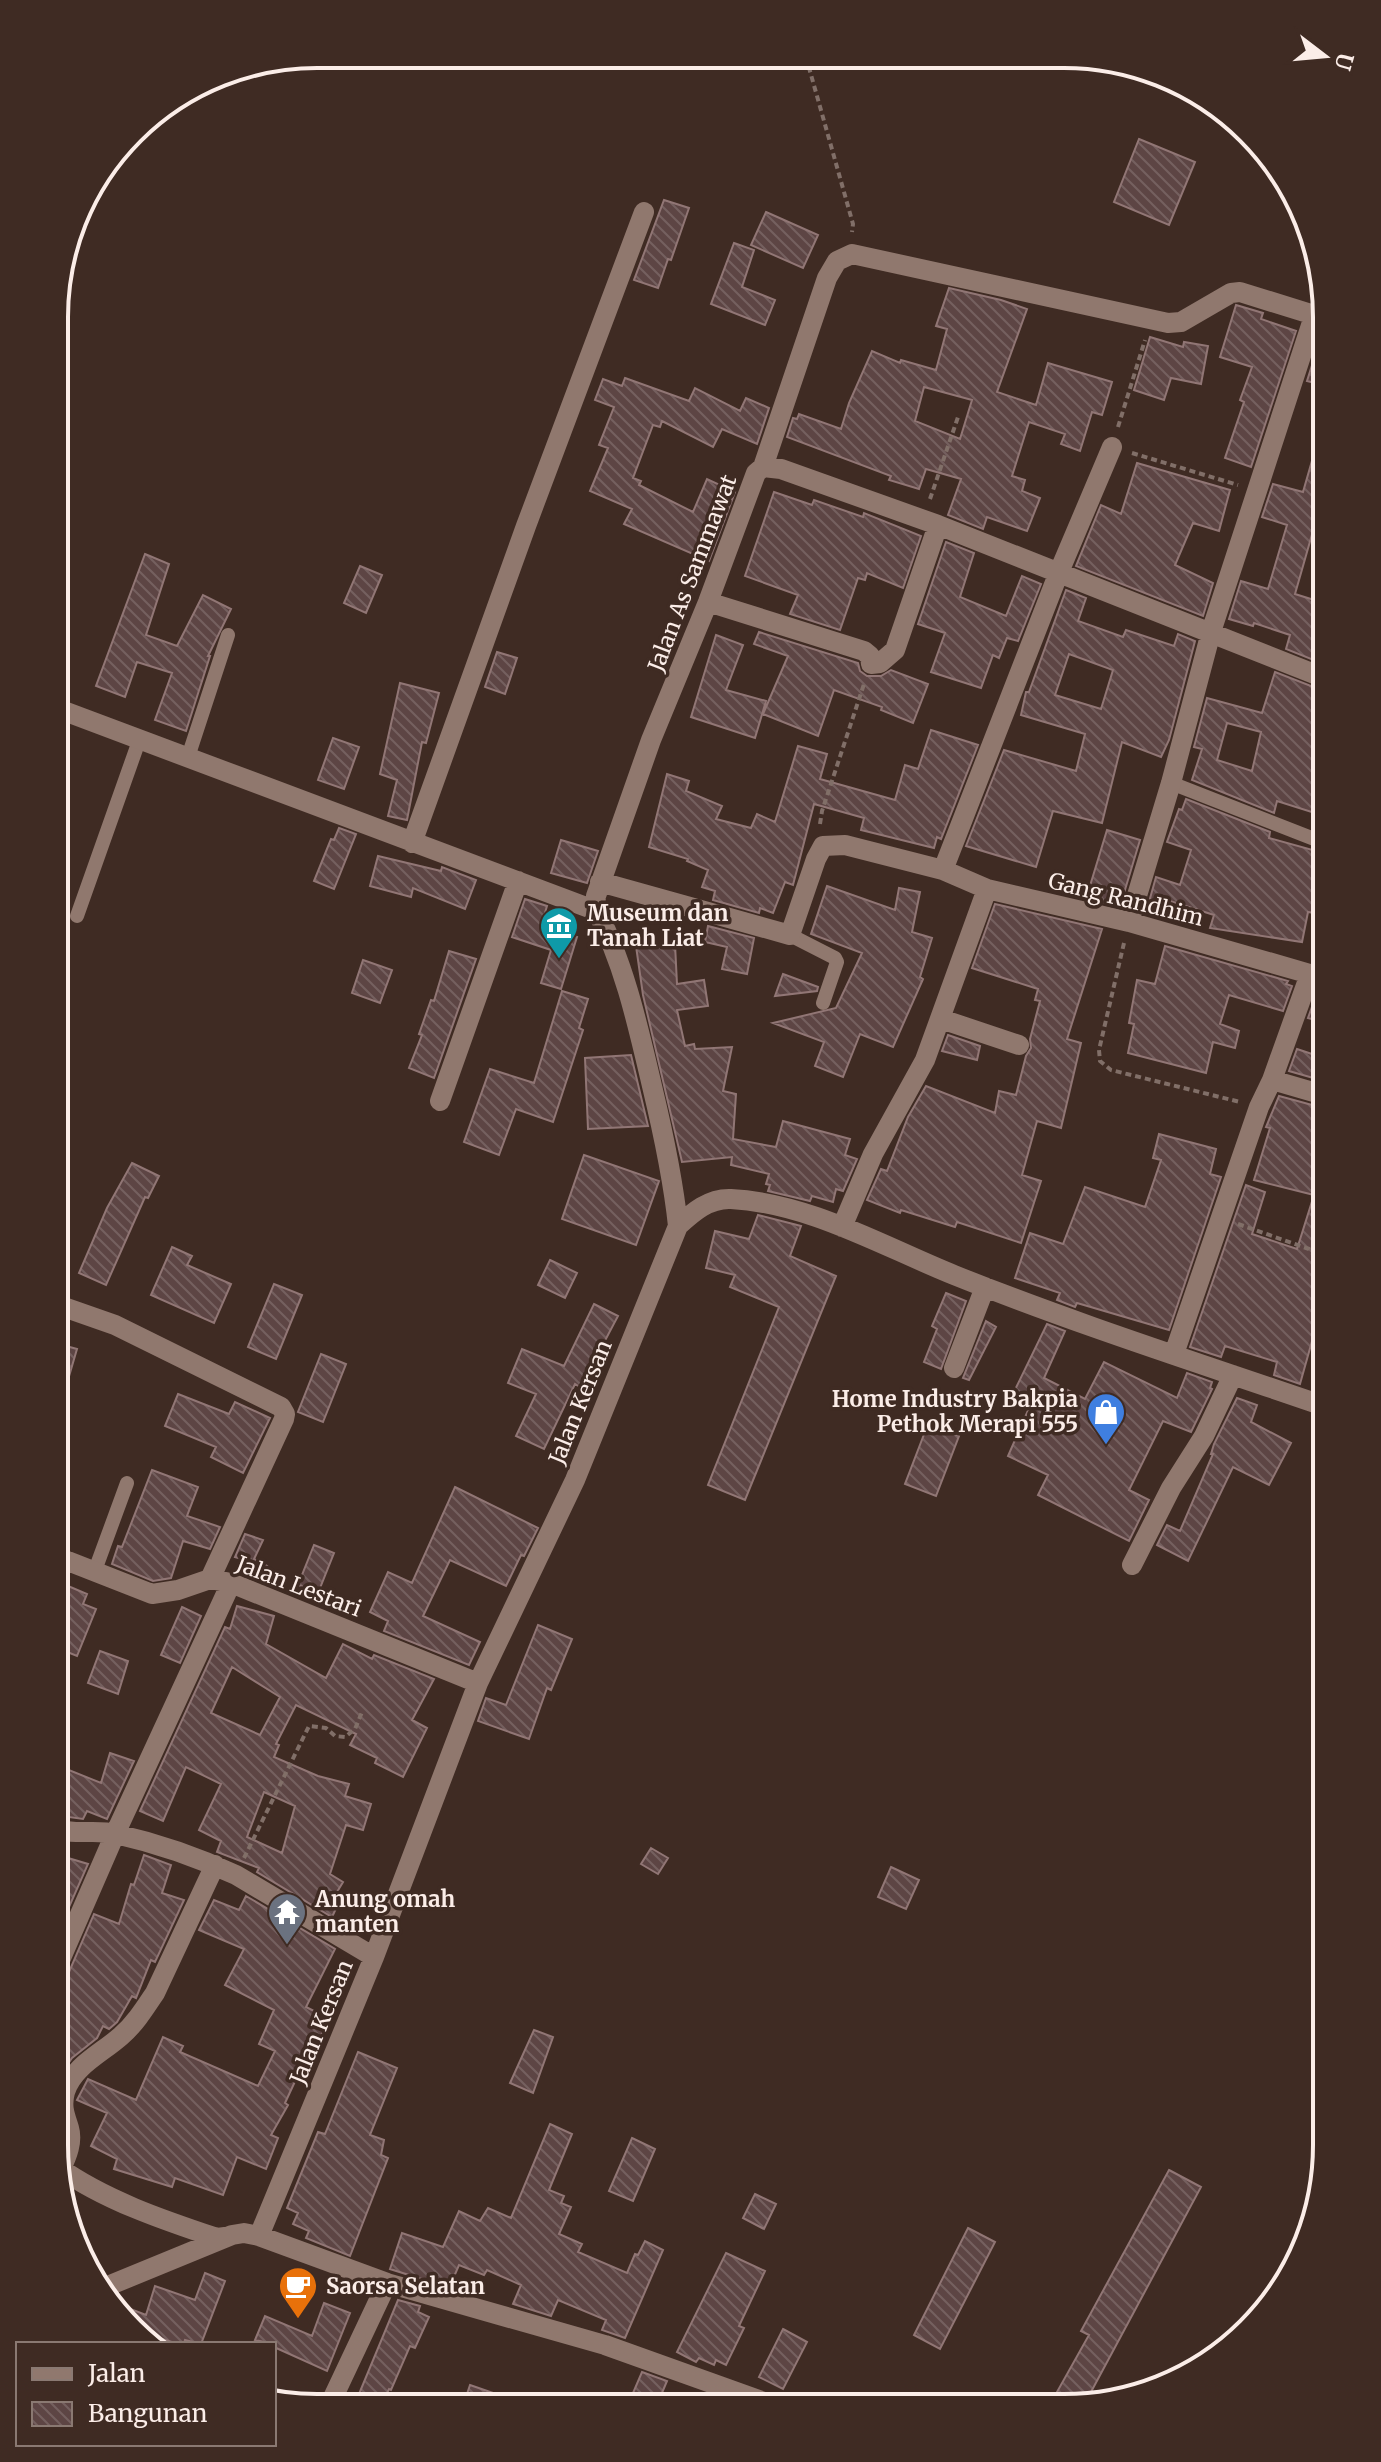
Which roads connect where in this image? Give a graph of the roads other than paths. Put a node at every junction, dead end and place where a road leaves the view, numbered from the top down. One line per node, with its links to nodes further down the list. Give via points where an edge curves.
1 (644, 212): 17 (street)
2 (1313, 314): 5 (street, via 1240,292 1181,322 1168,323 852,254 837,261 827,278)
3 (1313, 337): 9 (street)
4 (1112, 447): 7 (street)
5 (763, 467): 6 (street, Jalan As Sammawat); 8 (street, Jalan As Sammawat, via 756,473)
6 (938, 525): 7 (street, Jalan As Sammawat); 8 (street, via 895,650 880,663 871,664 864,651)
7 (1059, 572): 9 (street, Jalan As Sammawat); 18 (street)
8 (708, 602): 20 (street, Jalan As Sammawat)
9 (1211, 632): 11 (street, Jalan As Sammawat); 15 (street)
10 (228, 635): 14 (lane)
11 (1313, 673)
12 (68, 712): 13 (street)
13 (140, 738): 14 (street); 23 (lane)
14 (188, 757): 17 (street)
15 (1171, 783): 16 (lane); 24 (street)
16 (1313, 835)
17 (412, 843): 19 (street)
18 (943, 870): 21 (street, Gang Randhim); 25 (street, Gang Randhim, via 845,845 823,846)
19 (518, 881): 22 (street); 31 (street)
20 (600, 882): 22 (street, Jalan As Sammawat); 25 (street)
21 (987, 889): 24 (street, Gang Randhim); 27 (street)
22 (597, 911): 32 (street, Jalan As Sammawat, via 637,1025)
23 (77, 916)
24 (1129, 922): 29 (street, Gang Randhim, via 1310,974)
25 (790, 935): 26 (lane, via 837,962)
26 (823, 1003)
27 (941, 1019): 28 (street); 35 (street)
28 (1019, 1045)
29 (1272, 1080): 30 (street); 38 (street, Gang Randhim)
30 (1313, 1092)
31 (440, 1101)
32 (674, 1182): 33 (street); 34 (street, Jalan As Sammawat)
33 (710, 1202): 34 (street); 35 (street, via 757,1202)
34 (678, 1226): 48 (street, Jalan Kersan, via 569,1492)
35 (842, 1227): 36 (street)
36 (985, 1287): 38 (street); 39 (street)
37 (68, 1309): 46 (street, via 123,1328 281,1407 285,1414)
38 (1174, 1354): 40 (street)
39 (954, 1368)
40 (1233, 1375): 41 (street); 44 (street)
41 (1312, 1402)
42 (127, 1483): 45 (lane)
43 (68, 1562): 45 (street, Jalan Lestari)
44 (1132, 1565)
45 (94, 1573): 46 (street, Jalan Lestari, via 152,1594)
46 (210, 1579): 47 (street, Jalan Lestari)
47 (231, 1583): 48 (street, Jalan Lestari); 50 (street)
48 (478, 1683): 53 (street, Jalan Kersan)
49 (68, 1833): 50 (street)
50 (115, 1834): 51 (street); 52 (street)
51 (215, 1865): 53 (street); 54 (street, via 155,1993 123,2034 76,2073)
52 (68, 1942)
53 (374, 1957): 59 (street, Jalan Kersan)
54 (68, 2086)
55 (68, 2126): 56 (street)
56 (68, 2152)
57 (70, 2176): 58 (street, via 159,2219 217,2238)
58 (232, 2235): 59 (street); 61 (street)
59 (259, 2236): 60 (street)
60 (387, 2283): 62 (street); 63 (street, via 605,2345)
61 (111, 2285)
62 (335, 2394)
63 (742, 2394)

